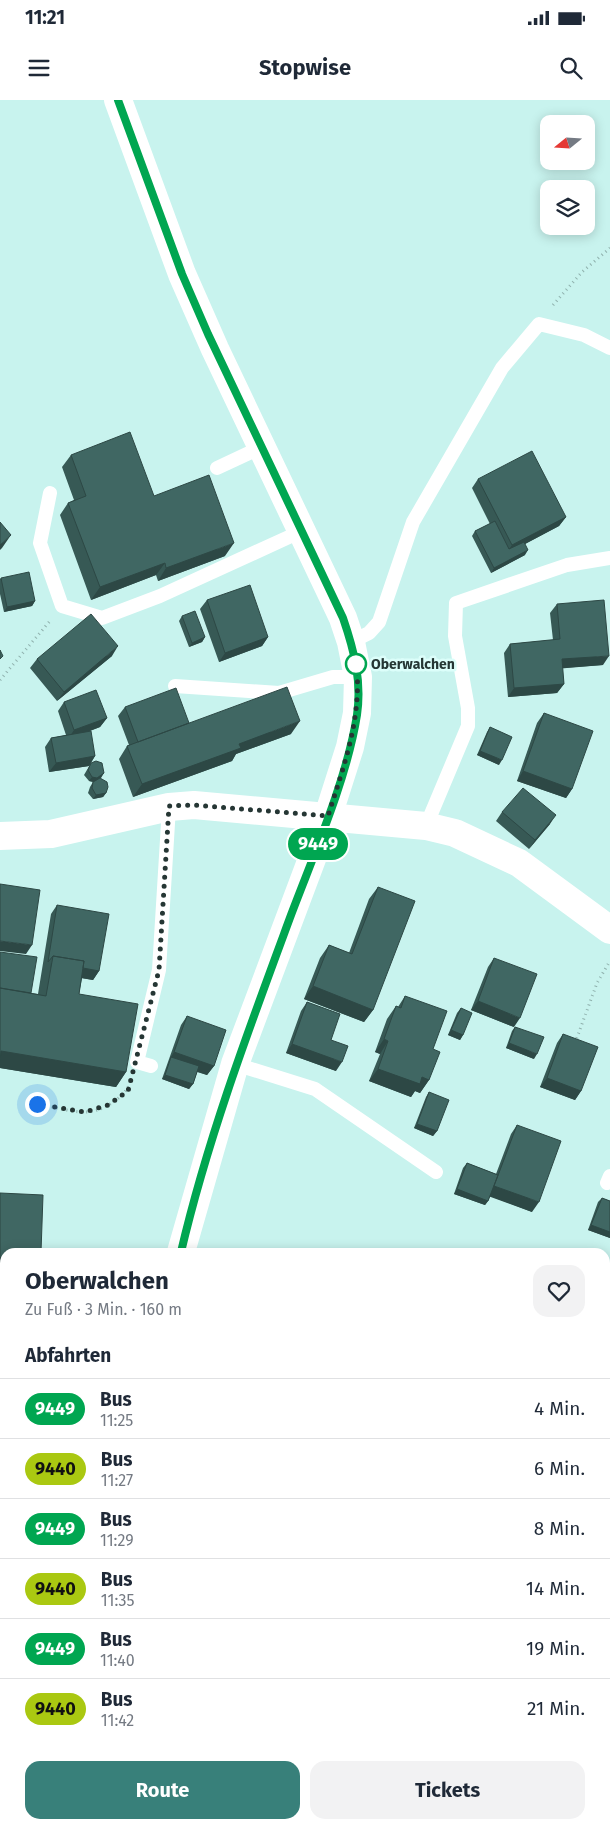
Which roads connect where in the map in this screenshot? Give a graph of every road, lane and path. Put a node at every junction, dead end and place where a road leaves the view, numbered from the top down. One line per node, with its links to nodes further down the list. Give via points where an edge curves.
1 (118, 100): 5 (main road, via 182,274)
2 (610, 248): 3 (path, via 562,292)
3 (540, 324): 4 (lane, via 584,335); 11 (lane, via 502,368 413,522 379,622 369,633)
4 (610, 348)
5 (262, 447): 6 (lane); 8 (main road)
6 (217, 468)
7 (50, 493): 10 (lane, via 40,543)
8 (302, 531): 10 (lane, via 160,596 102,618); 11 (main road)
9 (610, 558): 17 (lane, via 567,565 456,603 455,636 468,708 468,726)
10 (62, 606): 13 (path)
11 (351, 642): 12 (main road)
12 (358, 676): 14 (lane, via 333,677 279,693); 16 (main road, via 354,728)
13 (0, 680)
14 (175, 686)
15 (169, 806): 16 (main road, via 194,805); 18 (main road, via 51,834); 22 (lane, via 159,970 145,1008)
16 (328, 816): 17 (main road); 23 (main road)
17 (426, 826): 19 (main road, via 455,832 519,863)
18 (0, 836)
19 (610, 930)
20 (610, 961): 21 (path, via 597,983)
21 (575, 1044)
22 (137, 1062): 24 (lane); 25 (path, via 128,1091 108,1105 85,1112)
23 (236, 1064): 26 (lane, via 315,1089); 27 (main road)
24 (151, 1066)
25 (37, 1104)
26 (436, 1172)
27 (182, 1248)

